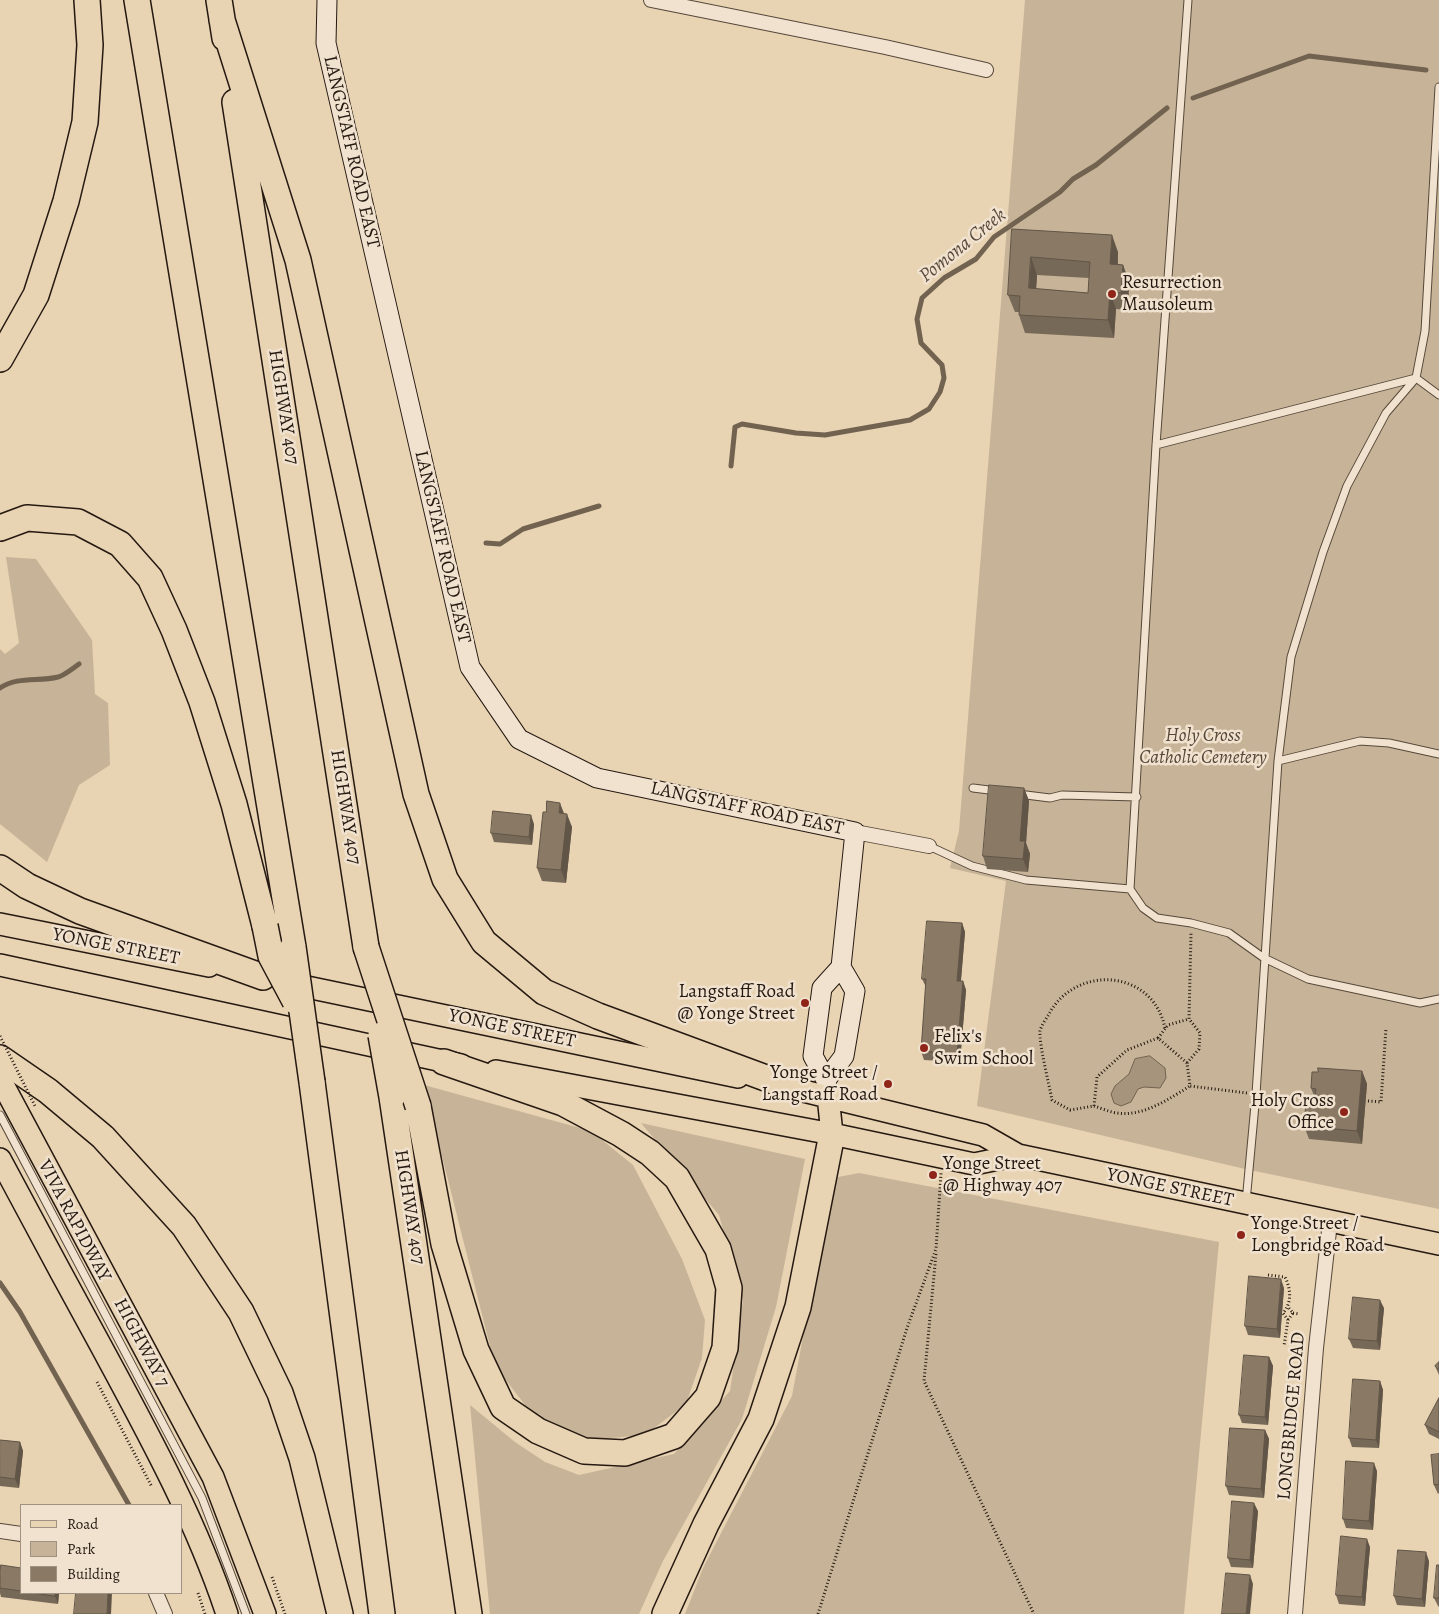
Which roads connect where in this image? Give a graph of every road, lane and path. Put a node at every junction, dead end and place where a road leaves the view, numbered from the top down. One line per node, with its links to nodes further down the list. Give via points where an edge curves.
1 (87, 0): 9 (highway, via 90,45 85,122 66,201 36,295)
2 (137, 0): 32 (highway, bridge)
3 (327, 0): 20 (street, LANGSTAFF ROAD EAST, via 326,43 470,667 519,738 597,778)
4 (651, 0): 7 (street)
5 (1188, 0): 12 (lane)
6 (220, 10): 26 (highway, HIGHWAY 407); 43 (highway, via 298,260 416,794 445,879 484,942 544,992 598,1016)
7 (986, 70)
8 (1439, 87): 10 (lane, via 1425,331)
9 (0, 359)
10 (1416, 378): 11 (lane); 12 (lane); 15 (lane, via 1386,413 1347,486 1323,552 1291,657)
11 (1439, 395)
12 (1156, 445): 19 (lane)
13 (0, 528): 32 (highway, bridge, via 27,518 78,522 120,544 150,578 202,702 234,804 270,956)
14 (1439, 754): 15 (lane, via 1389,743 1360,742)
15 (1278, 761): 27 (lane)
16 (973, 788): 17 (lane)
17 (1002, 792)
18 (1012, 793): 19 (lane, via 1050,798 1062,795)
19 (1137, 798): 23 (lane)
20 (855, 832): 21 (street, LANGSTAFF ROAD EAST); 29 (street, LANGSTAFF ROAD EAST)
21 (929, 846): 23 (lane, via 972,866 1026,880)
22 (0, 868): 30 (highway, via 27,886 80,911)
23 (1130, 889): 24 (lane, via 1142,908 1157,918)
24 (1191, 923): 27 (lane, via 1229,933); 33 (path)
25 (0, 924): 30 (main road, YONGE STREET)
26 (366, 947): 39 (highway, bridge, via 418,1106 444,1244 476,1350 503,1407 538,1431 584,1451 625,1453 674,1436 708,1397 725,1348 729,1288 718,1249 677,1178 650,1153 563,1103); 73 (highway, HIGHWAY 407, bridge, via 392,1096)
27 (1264, 958): 31 (lane, via 1308,979 1420,1003); 45 (lane)
28 (0, 965): 39 (main road, YONGE STREET)
29 (841, 967): 44 (street, via 855,991 844,1056); 44 (street, via 822,988 813,1056)
30 (263, 977): 43 (main road, YONGE STREET)
31 (1439, 1000)
32 (304, 1016): 72 (highway, bridge)
33 (1189, 1019): 34 (path); 40 (path, via 1200,1033 1199,1048)
34 (1165, 1028): 37 (path); 47 (path, via 1162,1013 1154,1000 1124,983 1105,978 1073,988 1052,1009 1040,1030 1052,1100 1070,1110)
35 (1386, 1028): 46 (path, via 1380,1102)
36 (0, 1036): 48 (path, bridge)
37 (1158, 1038): 40 (path); 47 (path, via 1128,1050 1097,1077)
38 (0, 1058): 71 (highway, via 48,1091 103,1137 184,1226 241,1312 280,1393 302,1458)
39 (444, 1062): 50 (main road, YONGE STREET)
40 (1187, 1063): 42 (path)
41 (0, 1079): 49 (main road, HIGHWAY 7)
42 (1190, 1086): 45 (path); 47 (path, via 1164,1102 1130,1114)
43 (790, 1087): 44 (main road, YONGE STREET)
44 (827, 1088): 50 (main road); 51 (main road, YONGE STREET, via 983,1135)
45 (1256, 1094): 54 (lane)
46 (1368, 1101)
47 (1094, 1106)
48 (36, 1108)
49 (6, 1109): 69 (lane, VIVA RAPIDWAY, via 202,1498); 70 (main road, HIGHWAY 7, via 213,1477)
50 (832, 1134): 52 (main road, YONGE STREET); 74 (highway, via 798,1306 761,1419 706,1524)
51 (1018, 1155): 52 (main road, YONGE STREET, via 974,1164); 54 (main road, YONGE STREET)
52 (943, 1158): 57 (path)
53 (0, 1159): 68 (main road, HIGHWAY 7, via 179,1495)
54 (1246, 1204): 55 (main road, YONGE STREET)
55 (1330, 1222): 56 (main road, YONGE STREET); 77 (street, LONGBRIDGE ROAD, via 1316,1348)
56 (1439, 1244)
57 (936, 1249): 75 (path, via 907,1328); 76 (path, via 924,1381)
58 (1268, 1275): 59 (path, via 1286,1277 1290,1287)
59 (1288, 1307): 60 (path); 62 (path, via 1282,1313)
60 (1293, 1313): 61 (path); 62 (path)
61 (1299, 1314)
62 (1288, 1320): 63 (path)
63 (1284, 1346)
64 (0, 1531): 65 (street)
65 (20, 1534)
66 (156, 1594): 67 (street)
67 (164, 1614)
68 (227, 1614)
69 (246, 1614)
70 (265, 1614)
71 (340, 1614)
72 (382, 1614)
73 (469, 1614)
74 (665, 1614)
75 (818, 1614)
76 (1034, 1614)
77 (1295, 1614)

